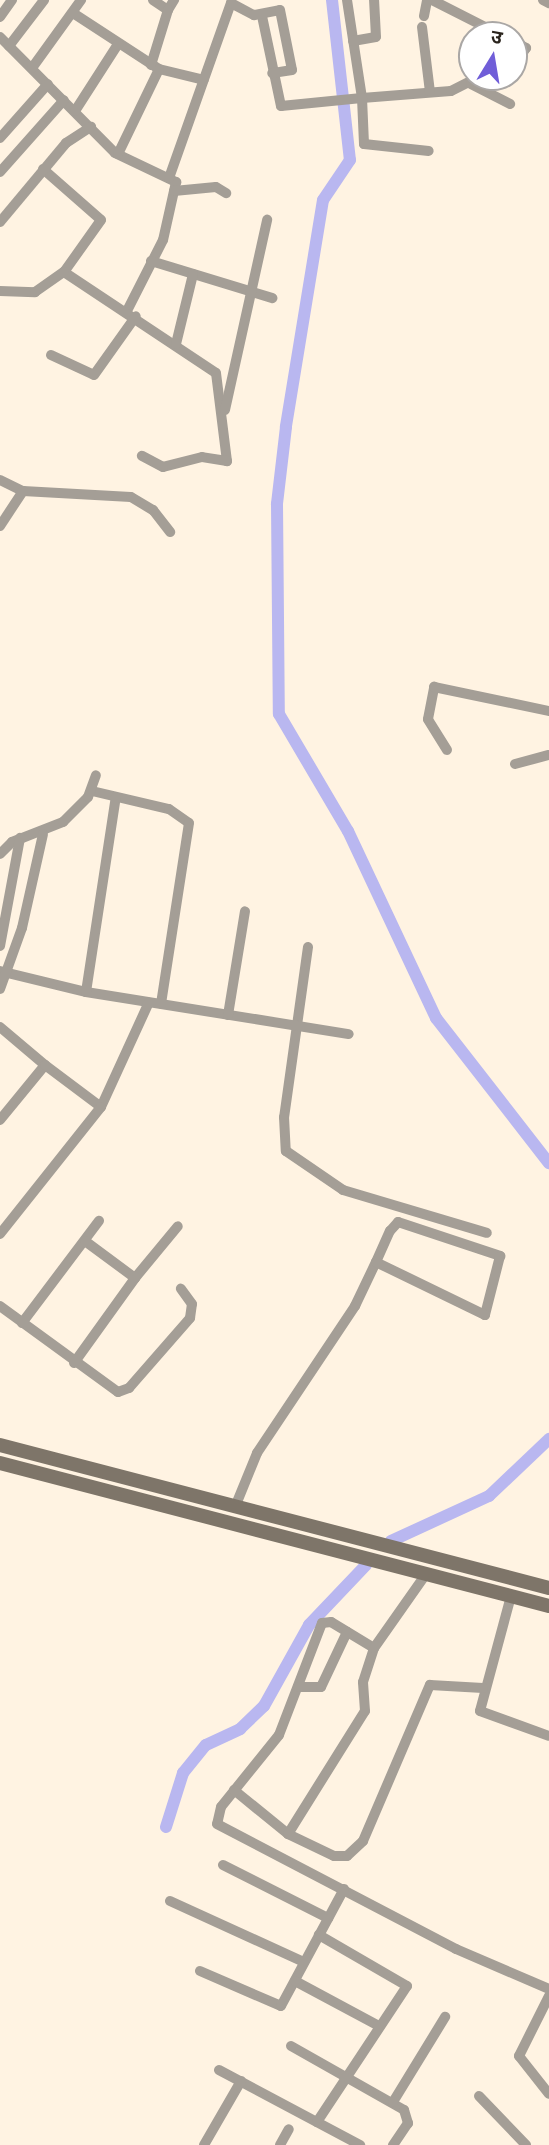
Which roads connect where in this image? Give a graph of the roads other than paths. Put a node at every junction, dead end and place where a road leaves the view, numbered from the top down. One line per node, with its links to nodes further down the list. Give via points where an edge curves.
1 (12, 0): 14 (street)
2 (44, 0): 17 (street)
3 (81, 0): 12 (street)
4 (153, 0): 11 (street)
5 (347, 0): 16 (street)
6 (374, 0): 16 (street, via 376,37)
7 (429, 0): 15 (street); 26 (street, via 423,21)
8 (543, 0): 10 (street)
9 (229, 1): 13 (street); 22 (street)
10 (549, 3)
11 (171, 5): 19 (street)
12 (73, 13): 18 (street); 20 (street)
13 (262, 16): 21 (street); 21 (street, via 279,10 292,70)
14 (0, 18)
15 (472, 21)
16 (353, 41): 27 (street)
17 (4, 43): 20 (street)
18 (118, 44): 19 (street); 30 (street)
19 (155, 67): 22 (street); 34 (street)
20 (32, 68): 23 (street)
21 (272, 73): 27 (street, via 281,106)
22 (204, 80): 37 (street)
23 (48, 85): 28 (street); 32 (street)
24 (458, 85): 26 (street)
25 (490, 91): 29 (street)
26 (430, 92): 27 (street)
27 (358, 99): 33 (street, via 364,144)
28 (64, 100): 30 (street); 36 (street)
29 (510, 104)
30 (75, 111): 31 (street)
31 (91, 127): 34 (street); 35 (street)
32 (0, 138)
33 (429, 151)
34 (118, 154): 37 (street)
35 (43, 169): 41 (street); 43 (street, via 101,220)
36 (0, 172)
37 (169, 178): 38 (street, via 176,182)
38 (174, 191): 39 (street, via 215,187); 42 (street)
39 (226, 193)
40 (267, 220): 46 (street)
41 (0, 222)
42 (151, 261): 44 (street); 48 (street)
43 (64, 272): 45 (street, via 35,292); 48 (street)
44 (194, 274): 46 (street); 49 (street)
45 (0, 291)
46 (249, 291): 47 (street); 51 (street)
47 (272, 298)
48 (131, 314): 49 (street); 50 (street, via 94,375)
49 (176, 344): 51 (street, via 216,373)
50 (51, 355)
51 (224, 412): 52 (street, via 227,461 202,457 163,467)
52 (142, 456)
53 (0, 480): 54 (street)
54 (23, 491): 55 (street); 56 (street, via 131,497 153,510)
55 (0, 526)
56 (170, 532)
57 (549, 711): 58 (street, via 434,687 428,719)
58 (447, 750)
59 (549, 755): 60 (street)
60 (515, 765)
61 (96, 775): 62 (street)
62 (92, 790): 63 (street); 64 (street)
63 (116, 797): 74 (street); 76 (street, via 169,809 189,823)
64 (43, 834): 65 (street); 69 (street)
65 (20, 838): 66 (street); 68 (street)
66 (0, 854)
67 (245, 911): 77 (street)
68 (3, 921): 69 (street); 70 (street)
69 (22, 928): 72 (street)
70 (0, 946)
71 (308, 947): 78 (street)
72 (4, 973): 73 (street); 74 (street)
73 (0, 989)
74 (86, 992): 75 (street)
75 (149, 1002): 76 (street); 82 (street)
76 (161, 1004): 77 (street)
77 (228, 1014): 78 (street)
78 (299, 1026): 80 (street); 86 (street, via 283,1142 296,1162 373,1202)
79 (0, 1027): 81 (street)
80 (349, 1034)
81 (45, 1065): 82 (street); 83 (street)
82 (101, 1107): 87 (street)
83 (0, 1120)
84 (99, 1221): 88 (street)
85 (178, 1226): 90 (street)
86 (487, 1233)
87 (0, 1234)
88 (85, 1241): 90 (street); 93 (street)
89 (376, 1262): 89 (street, via 390,1231 409,1221 500,1256 485,1315 469,1312); 97 (street, via 355,1306 257,1453)
90 (135, 1278): 94 (street)
91 (181, 1289): 94 (street, via 192,1314 129,1388 109,1390)
92 (0, 1306): 93 (street)
93 (22, 1322): 94 (street)
94 (74, 1363)
95 (0, 1445): 97 (main road)
96 (0, 1463): 98 (main road)
97 (235, 1507): 99 (main road)
98 (426, 1574): 100 (main road); 103 (street)
99 (549, 1588)
100 (511, 1596): 101 (main road); 105 (street)
101 (549, 1606)
102 (347, 1632): 103 (street); 104 (street, via 321,1687); 104 (street, via 322,1623)
103 (374, 1648): 108 (street, via 363,1682 365,1711)
104 (298, 1687): 107 (street, via 279,1735)
105 (482, 1688): 106 (street, via 480,1711 487,1717); 108 (street, via 430,1685 354,1852 334,1856)
106 (549, 1736)
107 (234, 1790): 108 (street); 110 (street, via 217,1812 217,1824)
108 (288, 1833)
109 (223, 1865): 112 (street)
110 (344, 1889): 112 (street); 117 (street, via 456,1949)
111 (170, 1901): 114 (street)
112 (328, 1918): 113 (street)
113 (319, 1935): 114 (street); 120 (street, via 407,1986)
114 (304, 1962): 116 (street)
115 (200, 1971): 116 (street, via 276,2006)
116 (295, 1981): 120 (street)
117 (549, 1989)
118 (549, 1996): 125 (street, via 519,2056)
119 (445, 2017): 127 (street)
120 (379, 2026): 123 (street)
121 (292, 2046): 123 (street)
122 (219, 2070): 124 (street)
123 (345, 2076): 127 (street); 128 (street)
124 (241, 2081): 128 (street); 130 (street)
125 (549, 2094)
126 (480, 2096): 134 (street)
127 (393, 2102): 133 (street, via 408,2123)
128 (317, 2122): 132 (street)
129 (289, 2129): 131 (street)
130 (204, 2145)
131 (280, 2145)
132 (360, 2145)
133 (393, 2145)
134 (526, 2145)

